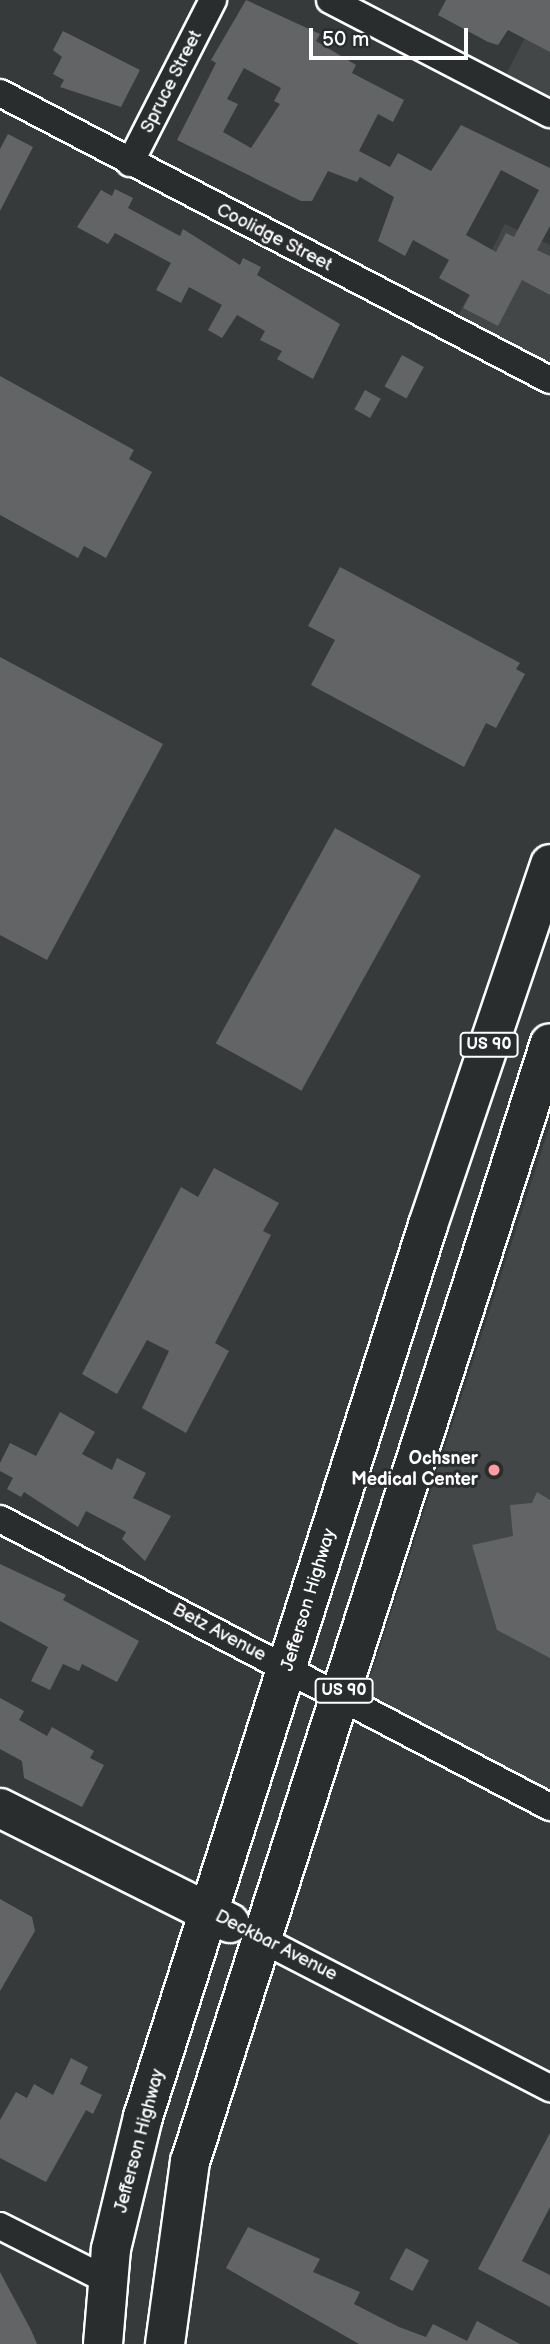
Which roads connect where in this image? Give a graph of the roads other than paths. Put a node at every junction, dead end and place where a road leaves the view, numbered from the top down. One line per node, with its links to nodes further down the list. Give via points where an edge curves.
1 (214, 0): 5 (street, Spruce Street)
2 (330, 0): 4 (street)
3 (0, 93): 5 (street, Coolidge Street)
4 (550, 114)
5 (130, 163): 6 (street, Coolidge Street)
6 (550, 380)
7 (550, 864): 10 (main road, Jefferson Highway / US 90)
8 (550, 1043): 11 (main road, US 90)
9 (0, 1519): 10 (street, Betz Avenue)
10 (288, 1669): 11 (street, Betz Avenue); 14 (main road, Jefferson Highway / US 90)
11 (342, 1696): 12 (street, Betz Avenue); 15 (main road, US 90)
12 (550, 1807)
13 (0, 1808): 14 (main road, Deckbar Avenue)
14 (208, 1912): 15 (main road, Deckbar Avenue); 18 (main road, Jefferson Highway / US 90, via 143,2117)
15 (257, 1937): 16 (street, Deckbar Avenue); 19 (main road, US 90, via 190,2161)
16 (550, 2088)
17 (0, 2226): 18 (street)
18 (107, 2280): 20 (main road, Jefferson Highway / US 90)
19 (172, 2340)
20 (103, 2344)

